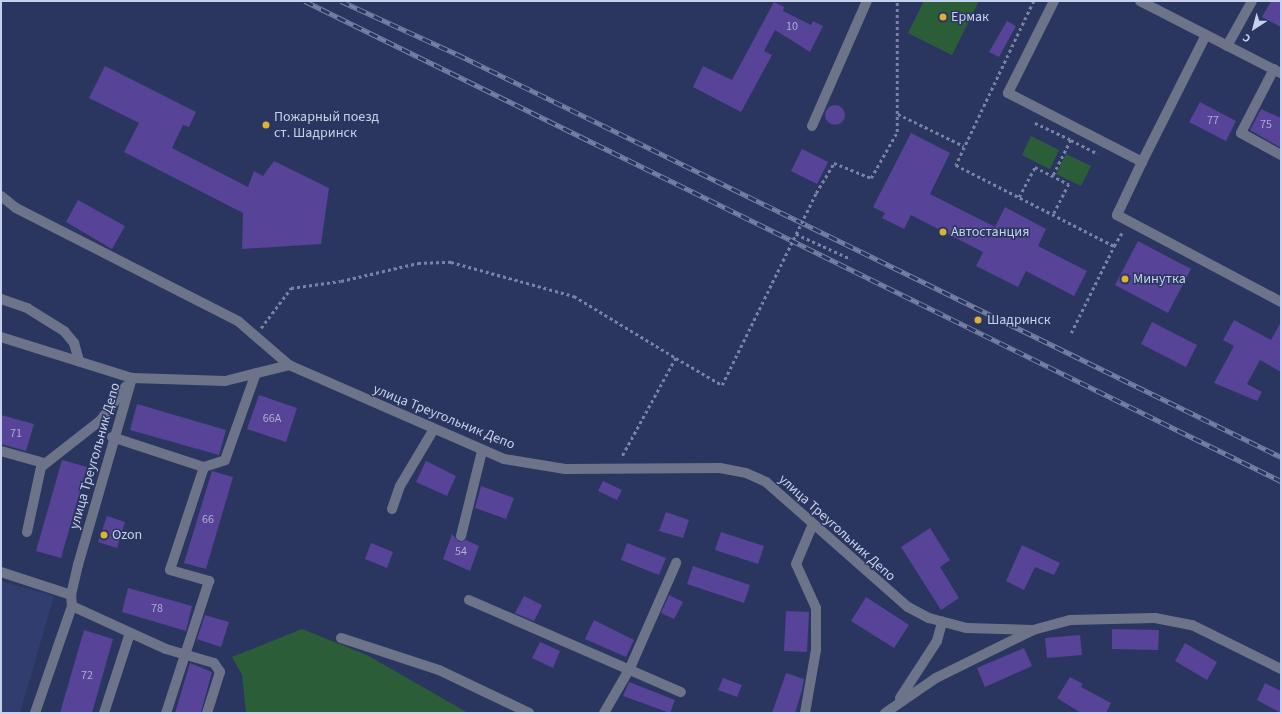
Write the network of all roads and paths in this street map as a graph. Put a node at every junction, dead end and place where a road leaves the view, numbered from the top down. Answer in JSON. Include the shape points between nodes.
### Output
{"nodes":[{"id":1,"x":868,"y":1,"type":"edge"},
{"id":2,"x":897,"y":1,"type":"edge"},
{"id":3,"x":1034,"y":1,"type":"edge"},
{"id":4,"x":1054,"y":1,"type":"edge"},
{"id":5,"x":1140,"y":1,"type":"edge"},
{"id":6,"x":1252,"y":1,"type":"edge"},
{"id":7,"x":1206,"y":35,"type":"junction"},
{"id":8,"x":1227,"y":46,"type":"junction"},
{"id":9,"x":1277,"y":71,"type":"edge"},
{"id":10,"x":898,"y":114,"type":"junction"},
{"id":11,"x":1035,"y":123,"type":"dead end"},
{"id":12,"x":812,"y":126,"type":"dead end"},
{"id":13,"x":1071,"y":140,"type":"junction"},
{"id":14,"x":964,"y":146,"type":"junction"},
{"id":15,"x":1098,"y":154,"type":"dead end"},
{"id":16,"x":1281,"y":155,"type":"edge"},
{"id":17,"x":1142,"y":162,"type":"junction"},
{"id":18,"x":1053,"y":176,"type":"junction"},
{"id":19,"x":1,"y":196,"type":"edge"},
{"id":20,"x":1019,"y":197,"type":"junction"},
{"id":21,"x":1054,"y":214,"type":"junction"},
{"id":22,"x":1128,"y":221,"type":"junction"},
{"id":23,"x":796,"y":234,"type":"junction"},
{"id":24,"x":1114,"y":246,"type":"junction"},
{"id":25,"x":851,"y":259,"type":"dead end"},
{"id":26,"x":1,"y":299,"type":"edge"},
{"id":27,"x":1281,"y":302,"type":"edge"},
{"id":28,"x":1071,"y":333,"type":"dead end"},
{"id":29,"x":256,"y":336,"type":"junction"},
{"id":30,"x":1,"y":337,"type":"edge"},
{"id":31,"x":676,"y":358,"type":"junction"},
{"id":32,"x":79,"y":361,"type":"junction"},
{"id":33,"x":289,"y":365,"type":"junction"},
{"id":34,"x":256,"y":373,"type":"junction"},
{"id":35,"x":132,"y":378,"type":"junction"},
{"id":36,"x":434,"y":429,"type":"junction"},
{"id":37,"x":112,"y":437,"type":"junction"},
{"id":38,"x":1,"y":451,"type":"edge"},
{"id":39,"x":482,"y":451,"type":"junction"},
{"id":40,"x":44,"y":463,"type":"junction"},
{"id":41,"x":204,"y":467,"type":"junction"},
{"id":42,"x":614,"y":472,"type":"junction"},
{"id":43,"x":392,"y":509,"type":"dead end"},
{"id":44,"x":813,"y":524,"type":"junction"},
{"id":45,"x":27,"y":532,"type":"dead end"},
{"id":46,"x":461,"y":536,"type":"dead end"},
{"id":47,"x":676,"y":563,"type":"dead end"},
{"id":48,"x":1,"y":572,"type":"edge"},
{"id":49,"x":71,"y":594,"type":"junction"},
{"id":50,"x":469,"y":600,"type":"dead end"},
{"id":51,"x":72,"y":606,"type":"junction"},
{"id":52,"x":942,"y":622,"type":"junction"},
{"id":53,"x":1033,"y":630,"type":"junction"},
{"id":54,"x":130,"y":633,"type":"junction"},
{"id":55,"x":341,"y":638,"type":"dead end"},
{"id":56,"x":184,"y":652,"type":"junction"},
{"id":57,"x":630,"y":668,"type":"junction"},
{"id":58,"x":1281,"y":669,"type":"edge"},
{"id":59,"x":681,"y":692,"type":"dead end"},
{"id":60,"x":897,"y":702,"type":"junction"},
{"id":61,"x":35,"y":713,"type":"edge"},
{"id":62,"x":104,"y":713,"type":"edge"},
{"id":63,"x":166,"y":713,"type":"edge"},
{"id":64,"x":207,"y":713,"type":"edge"},
{"id":65,"x":529,"y":713,"type":"edge"},
{"id":66,"x":604,"y":713,"type":"edge"},
{"id":67,"x":805,"y":713,"type":"edge"},
{"id":68,"x":885,"y":713,"type":"edge"}],
"edges":[{"from":1,"to":12,"type":"street"},
{"from":2,"to":10,"type":"path"},
{"from":3,"to":14,"type":"path"},
{"from":4,"to":17,"type":"street","via":[[1008,93]]},
{"from":5,"to":7,"type":"street"},
{"from":6,"to":8,"type":"street"},
{"from":7,"to":8,"type":"street"},
{"from":7,"to":17,"type":"street"},
{"from":8,"to":9,"type":"street"},
{"from":9,"to":16,"type":"street","via":[[1240,133]]},
{"from":10,"to":14,"type":"path"},
{"from":10,"to":23,"type":"path","bridge":true,"via":[[898,128],[875,175],[866,179],[834,163]]},
{"from":11,"to":13,"type":"path"},
{"from":13,"to":15,"type":"path"},
{"from":13,"to":18,"type":"path"},
{"from":14,"to":20,"type":"path","via":[[956,164]]},
{"from":17,"to":22,"type":"street","via":[[1117,215]]},
{"from":18,"to":20,"type":"path","via":[[1035,167]]},
{"from":18,"to":21,"type":"path","via":[[1069,184]]},
{"from":19,"to":29,"type":"street","via":[[16,208],[238,321]]},
{"from":20,"to":21,"type":"path"},
{"from":21,"to":24,"type":"path"},
{"from":22,"to":24,"type":"path"},
{"from":22,"to":27,"type":"street"},
{"from":23,"to":25,"type":"path"},
{"from":23,"to":31,"type":"path","bridge":true,"via":[[722,385]]},
{"from":24,"to":28,"type":"path"},
{"from":26,"to":32,"type":"street","via":[[27,308],[64,331],[74,343]]},
{"from":29,"to":31,"type":"path","via":[[291,288],[341,281],[418,263],[450,262],[574,296]]},
{"from":29,"to":33,"type":"street"},
{"from":30,"to":32,"type":"street"},
{"from":31,"to":42,"type":"path"},
{"from":32,"to":35,"type":"street"},
{"from":33,"to":34,"type":"street","name":"улица Треугольник Депо"},
{"from":33,"to":36,"type":"street","name":"улица Треугольник Депо"},
{"from":34,"to":35,"type":"street","name":"улица Треугольник Депо","via":[[225,381]]},
{"from":34,"to":41,"type":"street","via":[[225,460]]},
{"from":35,"to":37,"type":"street","name":"улица Треугольник Депо"},
{"from":35,"to":40,"type":"street","via":[[101,420]]},
{"from":36,"to":39,"type":"street","name":"улица Треугольник Депо"},
{"from":36,"to":43,"type":"street","via":[[400,486]]},
{"from":37,"to":41,"type":"street"},
{"from":37,"to":49,"type":"street","name":"улица Треугольник Депо"},
{"from":38,"to":40,"type":"street"},
{"from":39,"to":42,"type":"street","name":"улица Треугольник Депо","via":[[504,459],[565,470]]},
{"from":39,"to":46,"type":"street"},
{"from":40,"to":45,"type":"street"},
{"from":41,"to":56,"type":"street","via":[[170,570],[210,581]]},
{"from":42,"to":44,"type":"street","name":"улица Треугольник Депо","via":[[714,467],[746,473],[766,482]]},
{"from":44,"to":52,"type":"street","name":"улица Треугольник Депо","via":[[884,590],[908,607]]},
{"from":44,"to":67,"type":"street","via":[[796,564],[816,608],[816,650]]},
{"from":47,"to":57,"type":"street"},
{"from":48,"to":49,"type":"street"},
{"from":49,"to":51,"type":"street","name":"улица Треугольник Депо"},
{"from":50,"to":57,"type":"street"},
{"from":51,"to":54,"type":"street"},
{"from":51,"to":61,"type":"street"},
{"from":52,"to":53,"type":"street","name":"улица Треугольник Депо","via":[[1001,632]]},
{"from":52,"to":60,"type":"street","via":[[937,641]]},
{"from":53,"to":58,"type":"street","via":[[1070,620],[1155,618],[1192,626]]},
{"from":53,"to":60,"type":"street","via":[[936,678]]},
{"from":54,"to":56,"type":"street","via":[[166,649]]},
{"from":54,"to":62,"type":"street"},
{"from":55,"to":65,"type":"street","via":[[440,670]]},
{"from":56,"to":63,"type":"street"},
{"from":56,"to":64,"type":"street","via":[[214,663],[220,672]]},
{"from":57,"to":59,"type":"street"},
{"from":57,"to":66,"type":"street"},
{"from":60,"to":68,"type":"street"}]}
